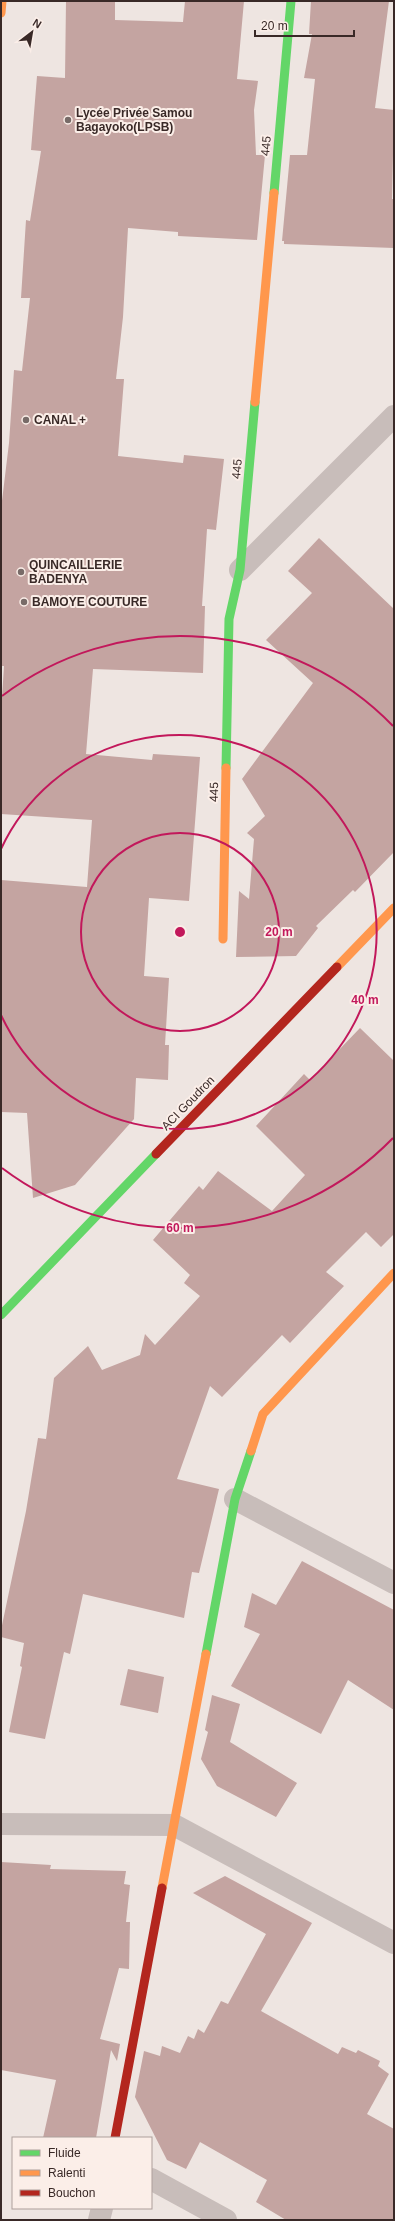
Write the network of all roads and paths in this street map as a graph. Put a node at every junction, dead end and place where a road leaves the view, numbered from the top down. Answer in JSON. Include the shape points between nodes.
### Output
{"nodes":[{"id":1,"x":2,"y":1,"type":"edge"},
{"id":2,"x":291,"y":1,"type":"edge"},
{"id":3,"x":1,"y":13,"type":"edge"},
{"id":4,"x":394,"y":416,"type":"edge"},
{"id":5,"x":240,"y":570,"type":"junction"},
{"id":6,"x":394,"y":908,"type":"edge"},
{"id":7,"x":223,"y":939,"type":"dead end"},
{"id":8,"x":394,"y":1273,"type":"edge"},
{"id":9,"x":1,"y":1316,"type":"edge"},
{"id":10,"x":236,"y":1499,"type":"junction"},
{"id":11,"x":394,"y":1583,"type":"edge"},
{"id":12,"x":1,"y":1824,"type":"edge"},
{"id":13,"x":174,"y":1825,"type":"junction"},
{"id":14,"x":394,"y":1943,"type":"edge"},
{"id":15,"x":115,"y":2137,"type":"edge"},
{"id":16,"x":152,"y":2180,"type":"edge"},
{"id":17,"x":102,"y":2209,"type":"edge"},
{"id":18,"x":99,"y":2220,"type":"edge"},
{"id":19,"x":226,"y":2220,"type":"edge"}],
"edges":[{"from":1,"to":3,"type":"street"},
{"from":2,"to":5,"type":"street","name":"445"},
{"from":4,"to":5,"type":"street"},
{"from":5,"to":7,"type":"street","name":"445","via":[[229,619]]},
{"from":6,"to":9,"type":"street","name":"ACI Goudron"},
{"from":8,"to":10,"type":"street","via":[[263,1414]]},
{"from":10,"to":11,"type":"street"},
{"from":10,"to":13,"type":"street"},
{"from":12,"to":13,"type":"street"},
{"from":13,"to":14,"type":"street"},
{"from":13,"to":15,"type":"street"},
{"from":16,"to":19,"type":"street"},
{"from":17,"to":18,"type":"street"}]}
